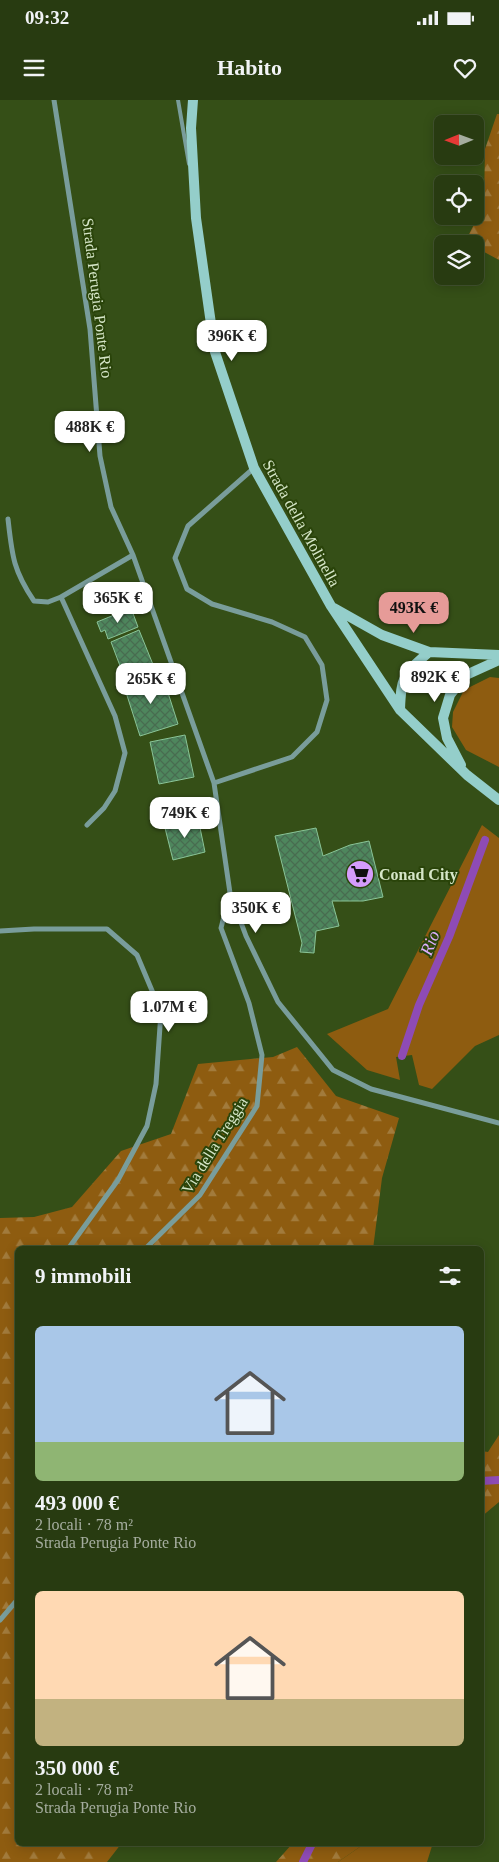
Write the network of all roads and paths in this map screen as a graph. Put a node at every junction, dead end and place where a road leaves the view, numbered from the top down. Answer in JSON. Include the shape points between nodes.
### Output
{"nodes":[{"id":1,"x":54,"y":100,"type":"edge"},
{"id":2,"x":178,"y":100,"type":"edge"},
{"id":3,"x":193,"y":100,"type":"edge"},
{"id":4,"x":194,"y":192,"type":"junction"},
{"id":5,"x":254,"y":468,"type":"junction"},
{"id":6,"x":8,"y":519,"type":"dead end"},
{"id":7,"x":133,"y":555,"type":"junction"},
{"id":8,"x":61,"y":597,"type":"junction"},
{"id":9,"x":331,"y":606,"type":"junction"},
{"id":10,"x":428,"y":652,"type":"junction"},
{"id":11,"x":499,"y":655,"type":"edge"},
{"id":12,"x":499,"y":660,"type":"edge"},
{"id":13,"x":400,"y":710,"type":"junction"},
{"id":14,"x":467,"y":775,"type":"junction"},
{"id":15,"x":214,"y":783,"type":"junction"},
{"id":16,"x":499,"y":800,"type":"edge"},
{"id":17,"x":88,"y":825,"type":"dead end"},
{"id":18,"x":230,"y":893,"type":"junction"},
{"id":19,"x":0,"y":931,"type":"edge"},
{"id":20,"x":499,"y":1123,"type":"edge"},
{"id":21,"x":70,"y":1246,"type":"edge"},
{"id":22,"x":148,"y":1246,"type":"edge"},
{"id":23,"x":15,"y":1602,"type":"edge"},
{"id":24,"x":0,"y":1620,"type":"edge"}],
"edges":[{"from":1,"to":7,"type":"street","name":"Strada Perugia Ponte Rio","via":[[90,329],[100,456],[111,507]]},
{"from":2,"to":4,"type":"lane"},
{"from":3,"to":4,"type":"main road","name":"Strada della Molinella"},
{"from":4,"to":5,"type":"main road","name":"Strada della Molinella","via":[[216,352]]},
{"from":5,"to":9,"type":"main road","name":"Strada della Molinella"},
{"from":5,"to":15,"type":"street","via":[[188,526],[175,558],[187,589],[212,604],[272,622],[305,638],[322,665],[327,700],[317,732],[292,756]]},
{"from":6,"to":8,"type":"street","via":[[12,557],[21,582],[34,601],[48,602]]},
{"from":7,"to":8,"type":"street"},
{"from":7,"to":15,"type":"street","name":"Strada Perugia Ponte Rio"},
{"from":8,"to":17,"type":"street","via":[[115,716],[125,753],[115,791]]},
{"from":9,"to":10,"type":"main road","via":[[382,635]]},
{"from":9,"to":13,"type":"main road"},
{"from":10,"to":11,"type":"main road"},
{"from":10,"to":13,"type":"main road","via":[[411,668],[401,684]]},
{"from":12,"to":14,"type":"main road","via":[[466,675],[450,695],[443,718],[447,738]]},
{"from":13,"to":14,"type":"main road"},
{"from":14,"to":16,"type":"main road"},
{"from":15,"to":18,"type":"street","name":"Strada Perugia Ponte Rio"},
{"from":18,"to":20,"type":"street","name":"Strada Perugia Ponte Rio","via":[[246,936],[278,1002],[333,1070],[371,1089]]},
{"from":18,"to":22,"type":"street","name":"Via della Treggia","via":[[221,928],[249,1003],[262,1055],[257,1106],[200,1195]]},
{"from":19,"to":21,"type":"street","via":[[107,929],[137,955],[161,1012],[156,1084],[147,1126],[118,1180]]},
{"from":23,"to":24,"type":"street"}]}
